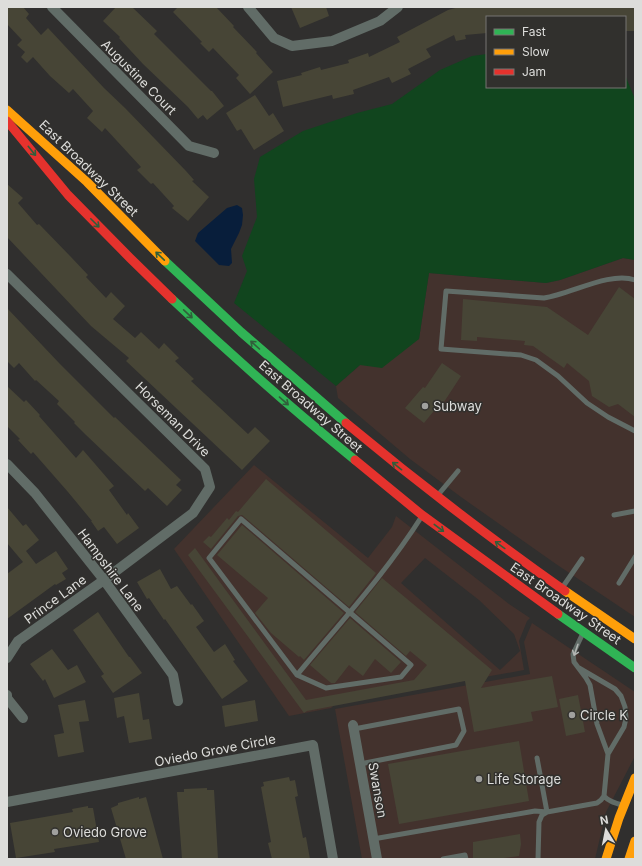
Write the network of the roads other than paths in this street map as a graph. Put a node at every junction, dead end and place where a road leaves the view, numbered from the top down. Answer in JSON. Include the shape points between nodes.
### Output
{"nodes":[{"id":1,"x":52,"y":7,"type":"edge"},
{"id":2,"x":248,"y":7,"type":"edge"},
{"id":3,"x":398,"y":7,"type":"edge"},
{"id":4,"x":7,"y":110,"type":"edge"},
{"id":5,"x":7,"y":121,"type":"edge"},
{"id":6,"x":214,"y":154,"type":"dead end"},
{"id":7,"x":7,"y":274,"type":"edge"},
{"id":8,"x":635,"y":280,"type":"edge"},
{"id":9,"x":635,"y":431,"type":"edge"},
{"id":10,"x":7,"y":464,"type":"edge"},
{"id":11,"x":458,"y":471,"type":"dead end"},
{"id":12,"x":430,"y":506,"type":"junction"},
{"id":13,"x":635,"y":511,"type":"edge"},
{"id":14,"x":614,"y":515,"type":"dead end"},
{"id":15,"x":635,"y":558,"type":"edge"},
{"id":16,"x":582,"y":559,"type":"dead end"},
{"id":17,"x":104,"y":580,"type":"junction"},
{"id":18,"x":619,"y":583,"type":"dead end"},
{"id":19,"x":561,"y":589,"type":"junction"},
{"id":20,"x":349,"y":612,"type":"junction"},
{"id":21,"x":584,"y":632,"type":"junction"},
{"id":22,"x":635,"y":639,"type":"edge"},
{"id":23,"x":7,"y":658,"type":"edge"},
{"id":24,"x":635,"y":668,"type":"edge"},
{"id":25,"x":297,"y":675,"type":"junction"},
{"id":26,"x":588,"y":676,"type":"junction"},
{"id":27,"x":7,"y":695,"type":"edge"},
{"id":28,"x":178,"y":701,"type":"dead end"},
{"id":29,"x":23,"y":718,"type":"dead end"},
{"id":30,"x":353,"y":727,"type":"joint"},
{"id":31,"x":608,"y":754,"type":"junction"},
{"id":32,"x":537,"y":758,"type":"dead end"},
{"id":33,"x":360,"y":764,"type":"junction"},
{"id":34,"x":635,"y":778,"type":"edge"},
{"id":35,"x":604,"y":796,"type":"junction"},
{"id":36,"x":7,"y":802,"type":"edge"},
{"id":37,"x":624,"y":805,"type":"junction"},
{"id":38,"x":547,"y":812,"type":"junction"},
{"id":39,"x":373,"y":839,"type":"junction"},
{"id":40,"x":635,"y":841,"type":"edge"},
{"id":41,"x":333,"y":859,"type":"edge"},
{"id":42,"x":377,"y":859,"type":"edge"},
{"id":43,"x":443,"y":859,"type":"edge"},
{"id":44,"x":466,"y":859,"type":"edge"},
{"id":45,"x":538,"y":859,"type":"edge"},
{"id":46,"x":606,"y":859,"type":"edge"},
{"id":47,"x":629,"y":859,"type":"edge"}],
"edges":[{"from":1,"to":6,"type":"street","name":"Augustine Court","via":[[189,146]]},
{"from":2,"to":3,"type":"street","via":[[274,38],[292,46],[332,41],[380,21]]},
{"from":12,"to":4,"type":"main road","name":"East Broadway Street","one_way":true,"via":[[356,432],[240,331],[149,245],[87,181]]},
{"from":5,"to":12,"type":"main road","name":"East Broadway Street","one_way":true,"via":[[68,195],[176,304],[301,416]]},
{"from":7,"to":17,"type":"street","name":"Horseman Drive","via":[[205,469],[210,487],[193,513]]},
{"from":8,"to":9,"type":"lane","via":[[612,278],[544,298],[446,291],[441,349],[521,355],[536,360],[587,403]]},
{"from":10,"to":17,"type":"street","name":"Hampshire Lane","via":[[35,493]]},
{"from":11,"to":12,"type":"lane"},
{"from":19,"to":12,"type":"main road","name":"East Broadway Street","one_way":true},
{"from":12,"to":20,"type":"lane","via":[[410,536]]},
{"from":12,"to":21,"type":"main road","name":"East Broadway Street","one_way":true,"via":[[483,561]]},
{"from":13,"to":14,"type":"lane"},
{"from":15,"to":18,"type":"lane"},
{"from":16,"to":19,"type":"lane"},
{"from":17,"to":23,"type":"street","name":"Prince Lane","via":[[18,641]]},
{"from":17,"to":28,"type":"street","name":"Hampshire Lane","via":[[173,675]]},
{"from":19,"to":22,"type":"main road","name":"East Broadway Street"},
{"from":20,"to":25,"type":"lane"},
{"from":20,"to":25,"type":"lane","via":[[411,666],[401,677],[326,688]]},
{"from":20,"to":25,"type":"lane","via":[[241,519],[209,558]]},
{"from":21,"to":24,"type":"main road","name":"East Broadway Street"},
{"from":21,"to":26,"type":"lane","one_way":true,"via":[[573,654],[574,662]]},
{"from":26,"to":31,"type":"lane","via":[[597,724]]},
{"from":26,"to":31,"type":"lane","via":[[615,689],[625,706],[624,727]]},
{"from":27,"to":29,"type":"street"},
{"from":30,"to":33,"type":"street","name":"Swanson"},
{"from":30,"to":33,"type":"lane","via":[[459,709],[464,731],[456,745]]},
{"from":31,"to":35,"type":"lane"},
{"from":32,"to":38,"type":"lane"},
{"from":33,"to":39,"type":"street","name":"Swanson"},
{"from":34,"to":37,"type":"main road"},
{"from":35,"to":37,"type":"lane","via":[[611,802]]},
{"from":35,"to":38,"type":"lane","via":[[597,803]]},
{"from":36,"to":41,"type":"street","name":"Oviedo Grove Circle","via":[[313,745]]},
{"from":37,"to":46,"type":"main road"},
{"from":38,"to":39,"type":"lane","via":[[535,811]]},
{"from":38,"to":45,"type":"lane","via":[[542,815],[539,822]]},
{"from":39,"to":42,"type":"street","name":"Swanson"},
{"from":40,"to":47,"type":"main road"},
{"from":43,"to":44,"type":"lane","via":[[465,855]]}]}
